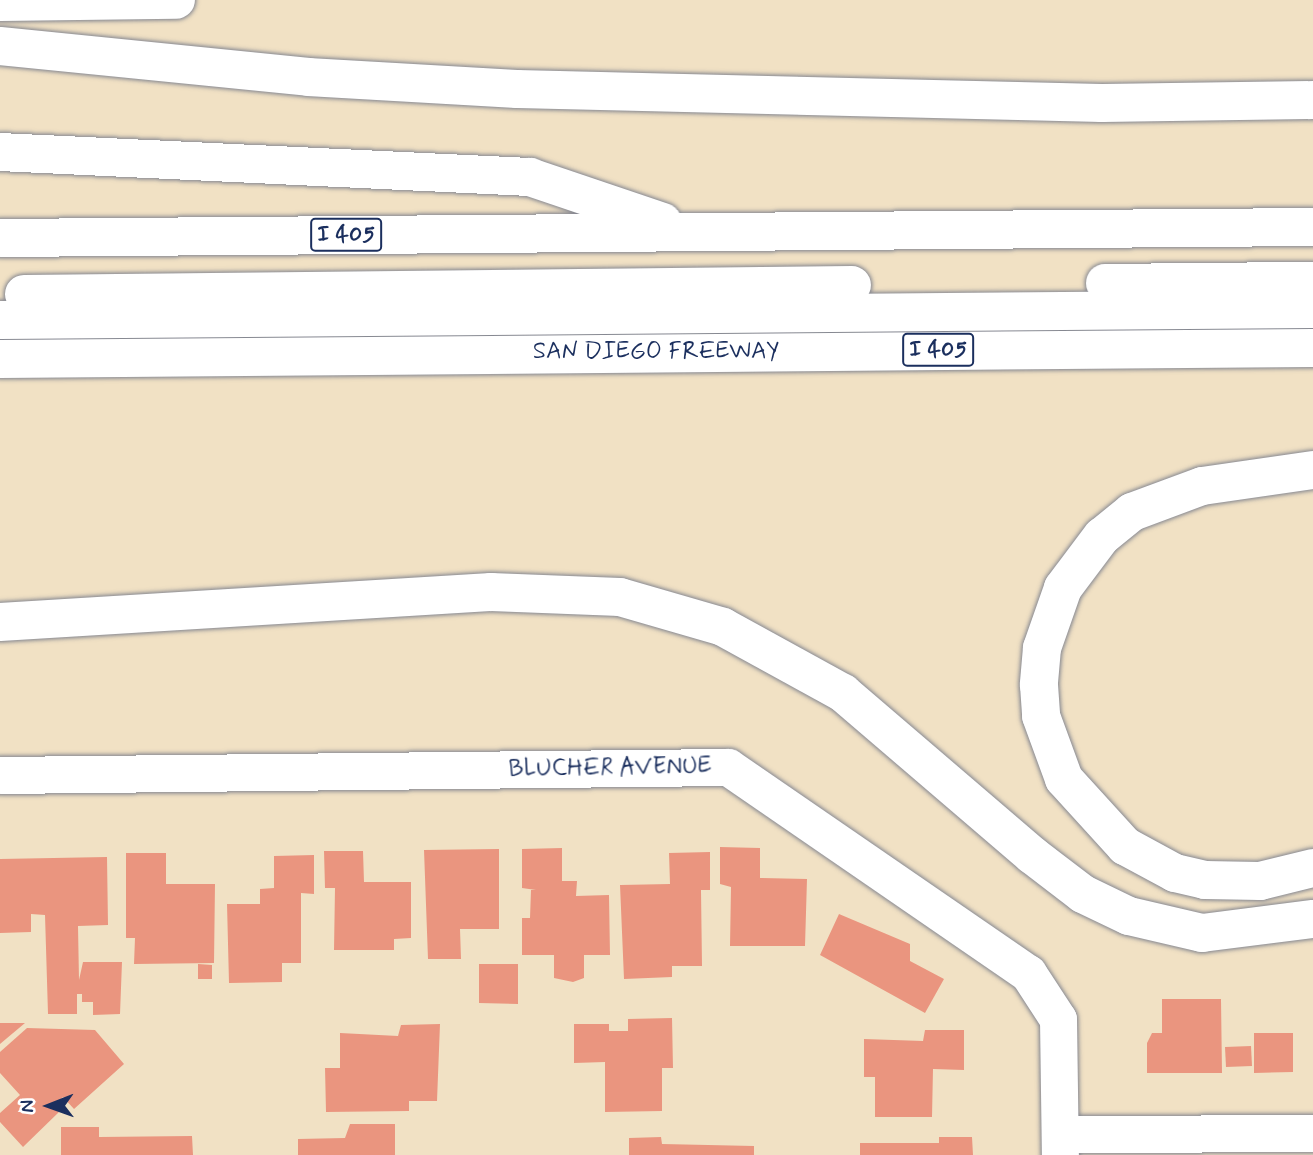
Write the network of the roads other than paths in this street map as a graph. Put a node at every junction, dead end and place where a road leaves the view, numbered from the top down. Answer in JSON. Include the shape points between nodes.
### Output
{"nodes":[{"id":1,"x":176,"y":0,"type":"edge"},
{"id":2,"x":0,"y":2,"type":"edge"},
{"id":3,"x":0,"y":46,"type":"edge"},
{"id":4,"x":1313,"y":100,"type":"edge"},
{"id":5,"x":0,"y":152,"type":"edge"},
{"id":6,"x":1313,"y":227,"type":"edge"},
{"id":7,"x":691,"y":232,"type":"junction"},
{"id":8,"x":0,"y":238,"type":"edge"},
{"id":9,"x":1313,"y":282,"type":"edge"},
{"id":10,"x":0,"y":294,"type":"edge"},
{"id":11,"x":1313,"y":309,"type":"edge"},
{"id":12,"x":0,"y":320,"type":"edge"},
{"id":13,"x":1313,"y":348,"type":"edge"},
{"id":14,"x":0,"y":359,"type":"edge"},
{"id":15,"x":57,"y":359,"type":"junction"},
{"id":16,"x":0,"y":376,"type":"edge"},
{"id":17,"x":1313,"y":470,"type":"edge"},
{"id":18,"x":0,"y":622,"type":"edge"},
{"id":19,"x":0,"y":775,"type":"edge"},
{"id":20,"x":1313,"y":868,"type":"edge"},
{"id":21,"x":1313,"y":919,"type":"edge"},
{"id":22,"x":1313,"y":1133,"type":"edge"},
{"id":23,"x":1060,"y":1145,"type":"edge"}],
"edges":[{"from":1,"to":2,"type":"highway"},
{"from":3,"to":4,"type":"highway","via":[[307,77],[517,89],[980,102]]},
{"from":5,"to":7,"type":"highway","via":[[530,177]]},
{"from":6,"to":7,"type":"highway","number":"I 405"},
{"from":7,"to":8,"type":"highway","number":"I 405"},
{"from":9,"to":10,"type":"highway"},
{"from":11,"to":12,"type":"highway"},
{"from":13,"to":15,"type":"highway","name":"SAN DIEGO FREEWAY","number":"I 405"},
{"from":14,"to":15,"type":"highway","name":"SAN DIEGO FREEWAY","number":"I 405"},
{"from":15,"to":16,"type":"highway"},
{"from":17,"to":20,"type":"highway","via":[[1202,486],[1132,512],[1102,536],[1063,588],[1042,648],[1039,685],[1041,716],[1064,779],[1125,846],[1175,873],[1205,880],[1260,881]]},
{"from":18,"to":21,"type":"highway","via":[[491,592],[620,597],[723,627],[843,693],[1032,855],[1083,894],[1129,916],[1202,933]]},
{"from":19,"to":23,"type":"street","name":"BLUCHER AVENUE","via":[[728,767],[1028,973],[1058,1019]]},
{"from":22,"to":23,"type":"street"}]}
